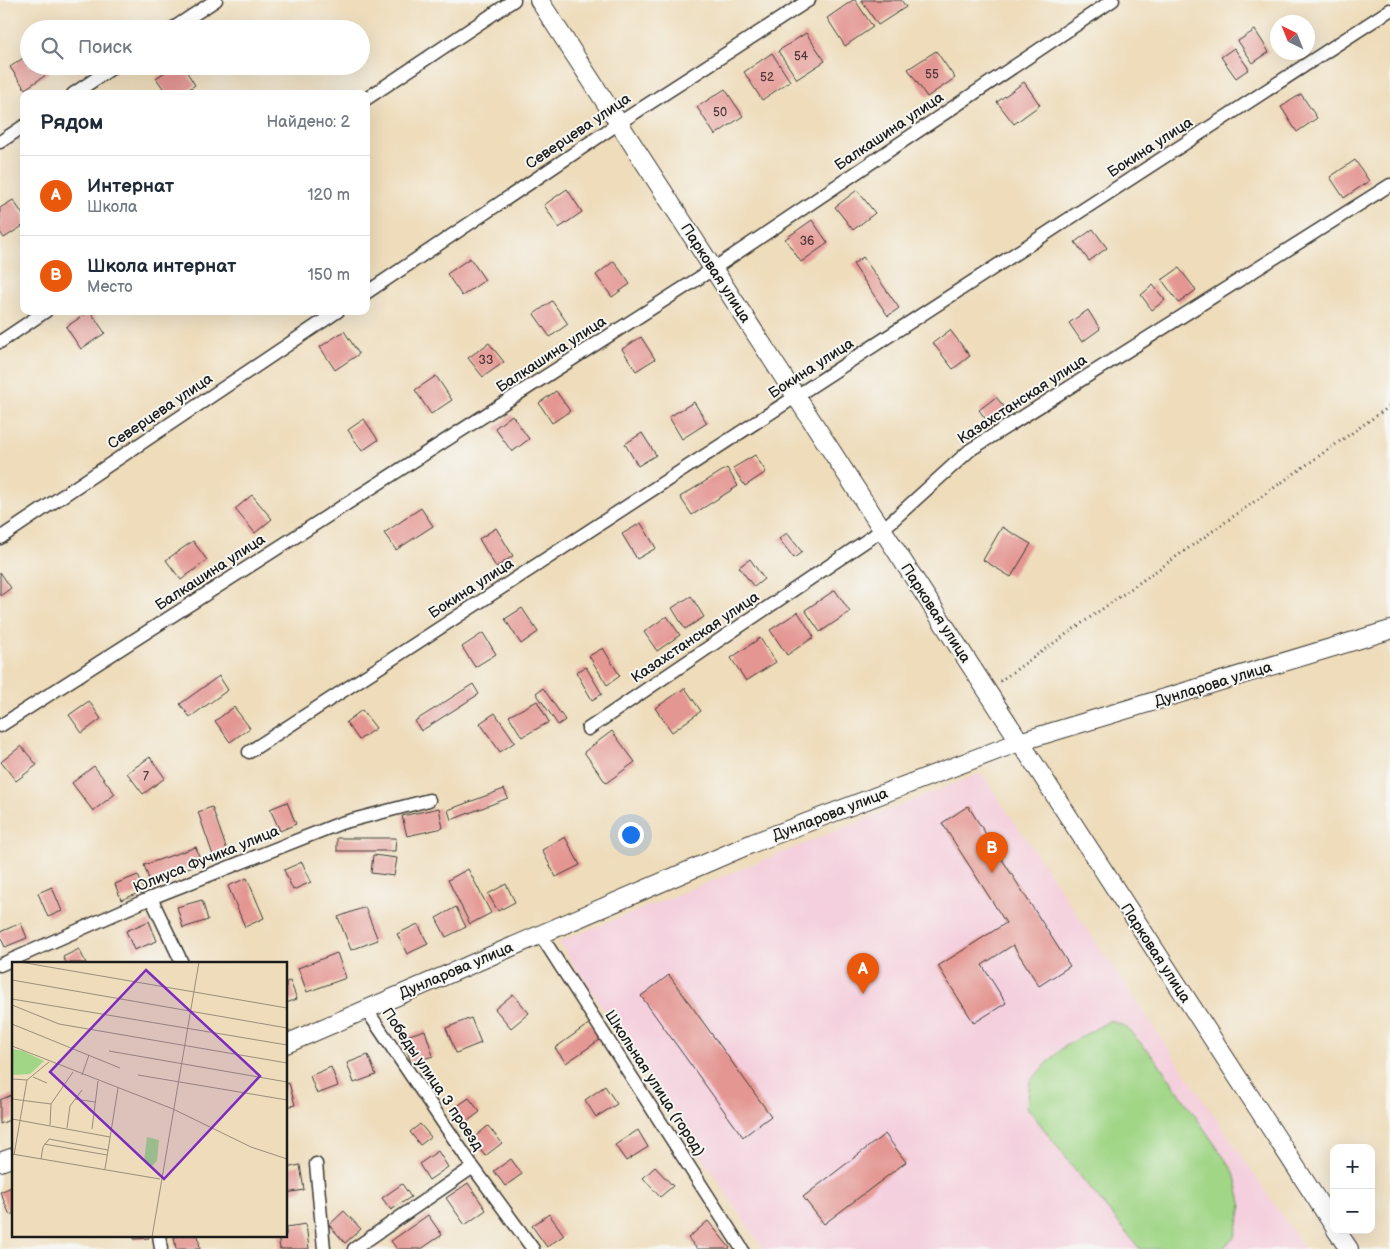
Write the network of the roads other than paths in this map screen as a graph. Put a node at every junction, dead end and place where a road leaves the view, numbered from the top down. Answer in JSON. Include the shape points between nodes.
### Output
{"nodes":[{"id":1,"x":216,"y":0,"type":"edge"},
{"id":2,"x":514,"y":0,"type":"edge"},
{"id":3,"x":539,"y":0,"type":"edge"},
{"id":4,"x":809,"y":0,"type":"edge"},
{"id":5,"x":1114,"y":0,"type":"edge"},
{"id":6,"x":1390,"y":10,"type":"edge"},
{"id":7,"x":186,"y":20,"type":"edge"},
{"id":8,"x":102,"y":75,"type":"edge"},
{"id":9,"x":79,"y":90,"type":"edge"},
{"id":10,"x":370,"y":95,"type":"edge"},
{"id":11,"x":619,"y":123,"type":"junction"},
{"id":12,"x":20,"y":129,"type":"edge"},
{"id":13,"x":0,"y":142,"type":"edge"},
{"id":14,"x":1390,"y":185,"type":"edge"},
{"id":15,"x":713,"y":269,"type":"junction"},
{"id":16,"x":370,"y":290,"type":"edge"},
{"id":17,"x":40,"y":315,"type":"edge"},
{"id":18,"x":332,"y":315,"type":"edge"},
{"id":19,"x":0,"y":342,"type":"edge"},
{"id":20,"x":796,"y":398,"type":"junction"},
{"id":21,"x":882,"y":530,"type":"junction"},
{"id":22,"x":0,"y":538,"type":"edge"},
{"id":23,"x":1390,"y":630,"type":"edge"},
{"id":24,"x":0,"y":726,"type":"edge"},
{"id":25,"x":588,"y":729,"type":"dead end"},
{"id":26,"x":1020,"y":742,"type":"junction"},
{"id":27,"x":249,"y":752,"type":"dead end"},
{"id":28,"x":429,"y":800,"type":"dead end"},
{"id":29,"x":151,"y":898,"type":"junction"},
{"id":30,"x":540,"y":934,"type":"junction"},
{"id":31,"x":182,"y":962,"type":"edge"},
{"id":32,"x":0,"y":964,"type":"edge"},
{"id":33,"x":366,"y":1009,"type":"junction"},
{"id":34,"x":288,"y":1043,"type":"edge"},
{"id":35,"x":12,"y":1158,"type":"edge"},
{"id":36,"x":0,"y":1162,"type":"edge"},
{"id":37,"x":316,"y":1164,"type":"dead end"},
{"id":38,"x":473,"y":1167,"type":"junction"},
{"id":39,"x":1330,"y":1220,"type":"edge"},
{"id":40,"x":1339,"y":1234,"type":"edge"},
{"id":41,"x":159,"y":1236,"type":"edge"},
{"id":42,"x":161,"y":1249,"type":"edge"},
{"id":43,"x":324,"y":1249,"type":"edge"},
{"id":44,"x":354,"y":1249,"type":"edge"},
{"id":45,"x":533,"y":1249,"type":"edge"},
{"id":46,"x":742,"y":1249,"type":"edge"},
{"id":47,"x":1349,"y":1249,"type":"edge"}],
"edges":[{"from":1,"to":7,"type":"street"},
{"from":2,"to":10,"type":"street"},
{"from":3,"to":11,"type":"street","name":"Парковая улица"},
{"from":4,"to":11,"type":"street","name":"Северцева улица"},
{"from":5,"to":15,"type":"street","name":"Балкашина улица"},
{"from":6,"to":20,"type":"street","name":"Бокина улица"},
{"from":8,"to":9,"type":"street"},
{"from":11,"to":15,"type":"street","name":"Парковая улица"},
{"from":11,"to":16,"type":"street","name":"Северцева улица"},
{"from":12,"to":13,"type":"street"},
{"from":14,"to":21,"type":"street","name":"Казахстанская улица","via":[[970,450]]},
{"from":15,"to":20,"type":"street","name":"Парковая улица"},
{"from":15,"to":24,"type":"street","name":"Балкашина улица"},
{"from":17,"to":19,"type":"street"},
{"from":18,"to":22,"type":"street","name":"Северцева улица"},
{"from":20,"to":21,"type":"street","name":"Парковая улица"},
{"from":20,"to":27,"type":"street","name":"Бокина улица"},
{"from":21,"to":25,"type":"street","name":"Казахстанская улица"},
{"from":21,"to":26,"type":"street","name":"Парковая улица"},
{"from":23,"to":26,"type":"street","name":"Дунларова улица"},
{"from":26,"to":30,"type":"street","name":"Дунларова улица","via":[[753,843]]},
{"from":26,"to":39,"type":"street","name":"Парковая улица"},
{"from":28,"to":29,"type":"street","name":"Юлиуса Фучика улица","via":[[341,822]]},
{"from":29,"to":31,"type":"street"},
{"from":29,"to":32,"type":"street","name":"Юлиуса Фучика улица"},
{"from":30,"to":33,"type":"street","name":"Дунларова улица"},
{"from":30,"to":46,"type":"street","name":"Школьная улица (город)"},
{"from":33,"to":34,"type":"street","name":"Дунларова улица"},
{"from":33,"to":38,"type":"street","name":"Победы улица 3 проезд"},
{"from":35,"to":36,"type":"street"},
{"from":37,"to":43,"type":"street"},
{"from":38,"to":44,"type":"street","name":"Победы улица 3 проезд"},
{"from":38,"to":45,"type":"street","name":"Победы улица 3 проезд"},
{"from":40,"to":47,"type":"street"},
{"from":41,"to":42,"type":"street"}]}
